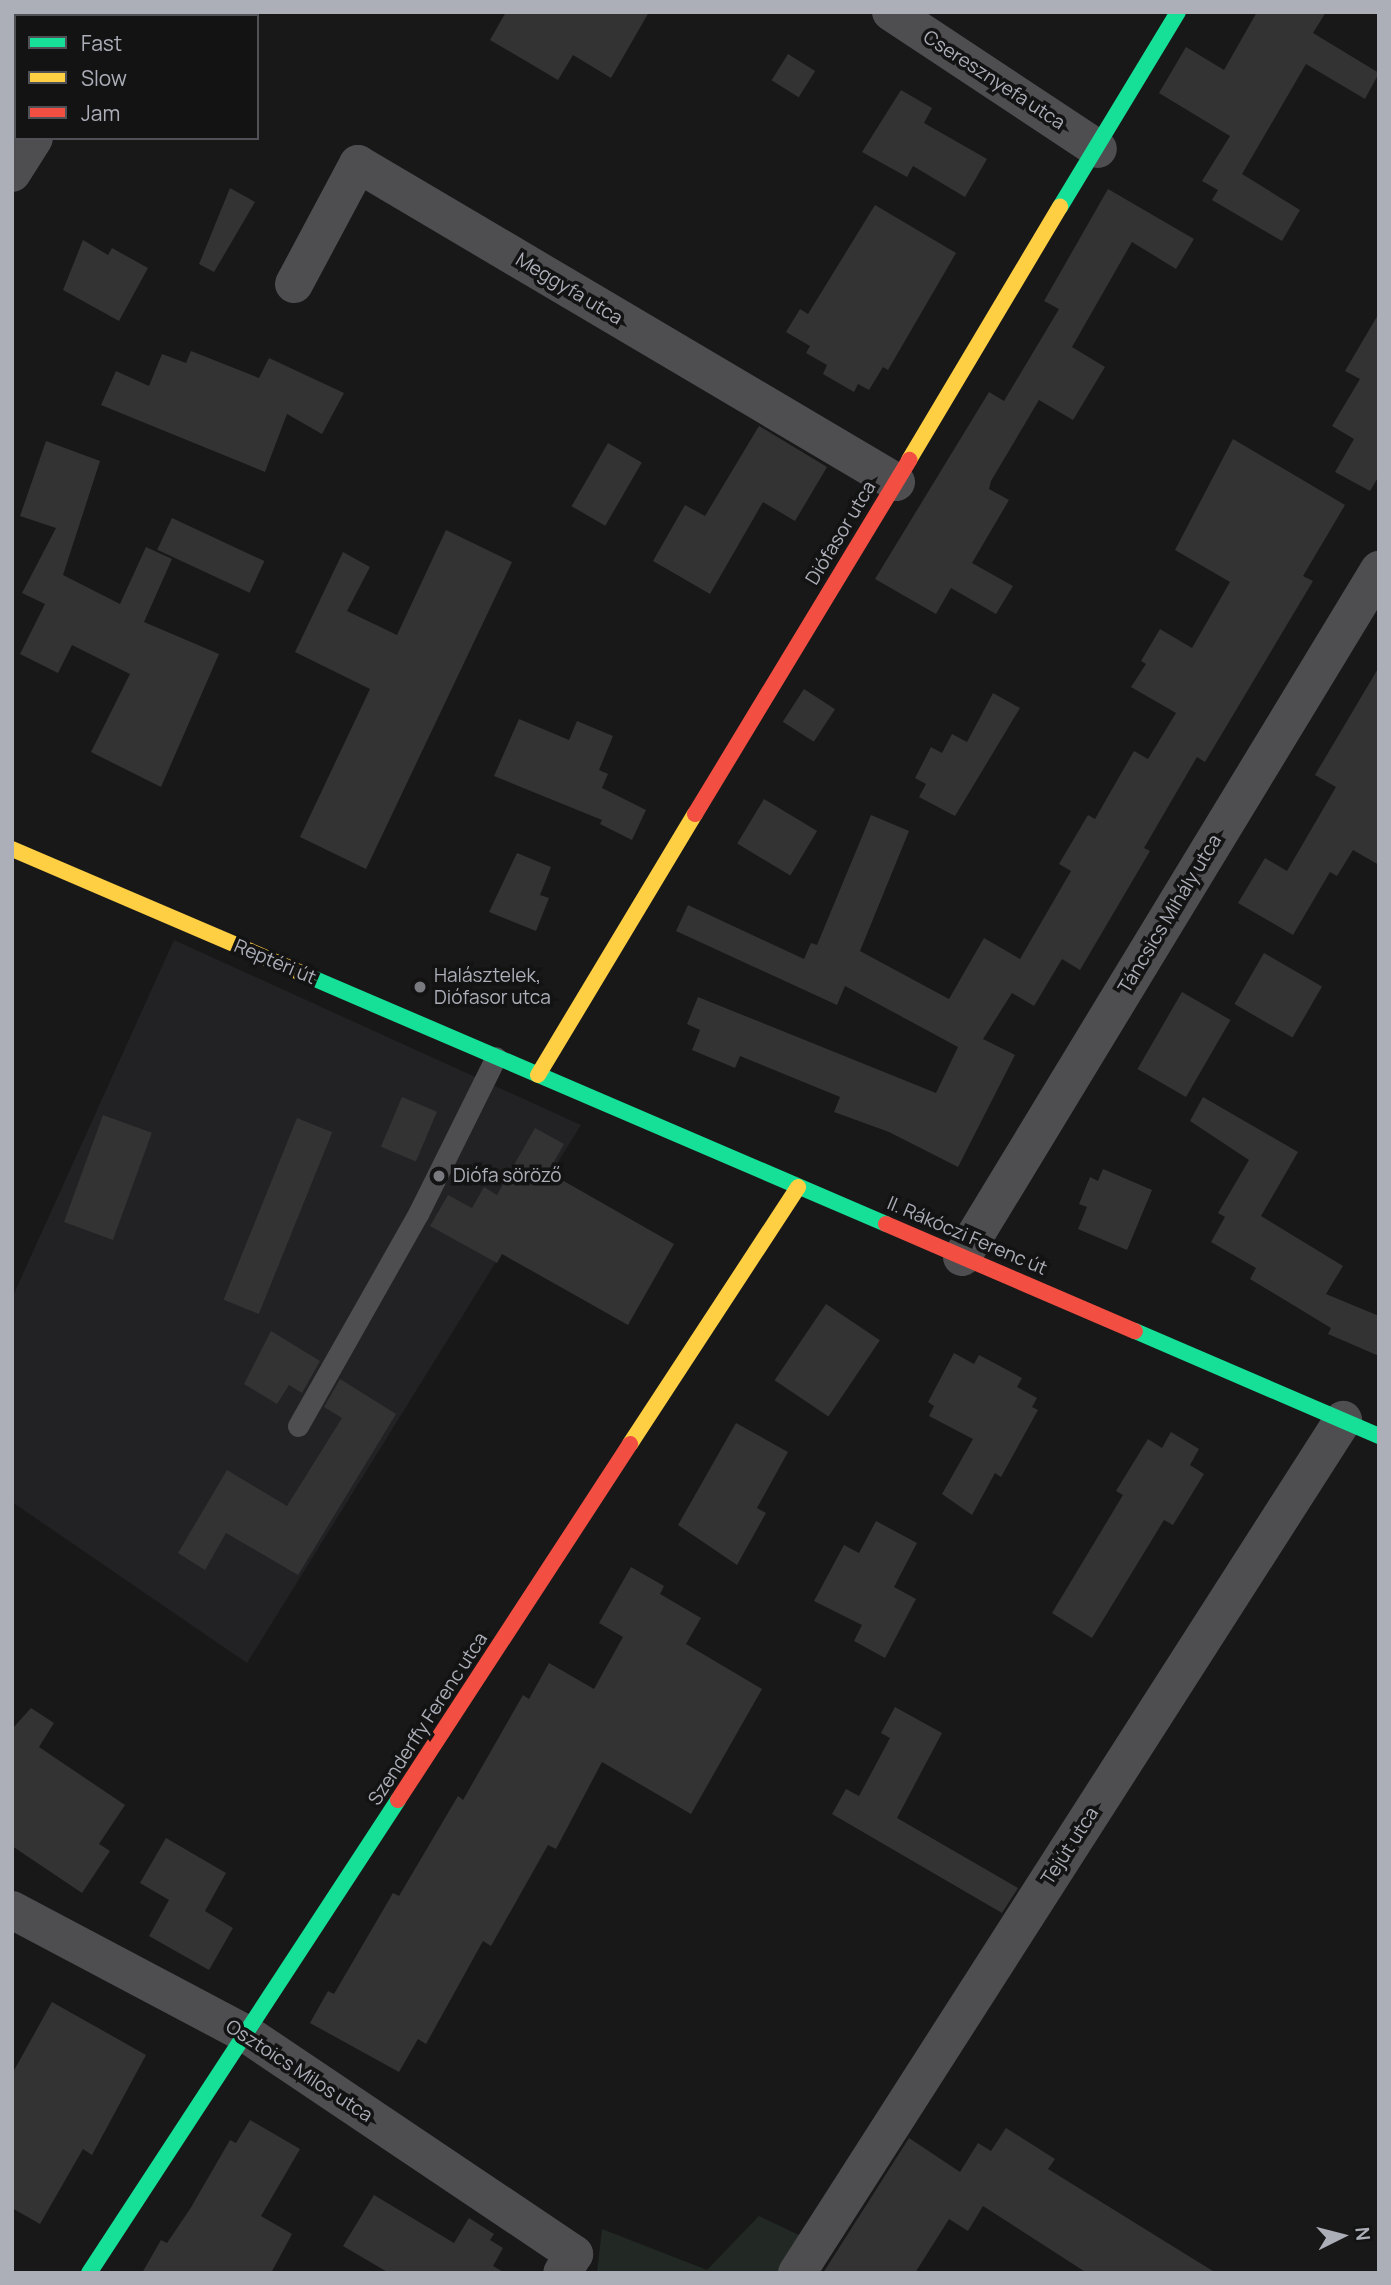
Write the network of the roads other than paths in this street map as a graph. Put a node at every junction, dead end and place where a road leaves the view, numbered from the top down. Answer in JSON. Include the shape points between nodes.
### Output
{"nodes":[{"id":1,"x":891,"y":12,"type":"edge"},
{"id":2,"x":1178,"y":12,"type":"edge"},
{"id":3,"x":33,"y":140,"type":"edge"},
{"id":4,"x":1098,"y":149,"type":"junction"},
{"id":5,"x":12,"y":173,"type":"edge"},
{"id":6,"x":294,"y":284,"type":"dead end"},
{"id":7,"x":896,"y":482,"type":"junction"},
{"id":8,"x":1379,"y":570,"type":"edge"},
{"id":9,"x":16,"y":859,"type":"edge"},
{"id":10,"x":496,"y":1057,"type":"junction"},
{"id":11,"x":538,"y":1075,"type":"junction"},
{"id":12,"x":798,"y":1186,"type":"junction"},
{"id":13,"x":962,"y":1256,"type":"junction"},
{"id":14,"x":1342,"y":1420,"type":"junction"},
{"id":15,"x":298,"y":1426,"type":"dead end"},
{"id":16,"x":1379,"y":1436,"type":"edge"},
{"id":17,"x":12,"y":1910,"type":"edge"},
{"id":18,"x":248,"y":2035,"type":"junction"},
{"id":19,"x":568,"y":2263,"type":"edge"},
{"id":20,"x":89,"y":2273,"type":"edge"},
{"id":21,"x":797,"y":2273,"type":"edge"}],
"edges":[{"from":1,"to":4,"type":"street","name":"Cseresznyefa utca"},
{"from":2,"to":4,"type":"street","name":"Diófasor utca"},
{"from":3,"to":5,"type":"street"},
{"from":4,"to":7,"type":"street","name":"Diófasor utca"},
{"from":6,"to":7,"type":"street","name":"Meggyfa utca","via":[[358,164]]},
{"from":7,"to":11,"type":"street","name":"Diófasor utca"},
{"from":8,"to":13,"type":"street","name":"Táncsics Mihály utca"},
{"from":9,"to":10,"type":"street","name":"Reptéri út"},
{"from":10,"to":11,"type":"street","name":"Reptéri út"},
{"from":10,"to":15,"type":"lane","via":[[418,1214]]},
{"from":11,"to":12,"type":"street","name":"II. Rákóczi Ferenc út"},
{"from":12,"to":13,"type":"street","name":"II. Rákóczi Ferenc út"},
{"from":12,"to":18,"type":"street","name":"Szenderffy Ferenc utca"},
{"from":13,"to":14,"type":"street","name":"II. Rákóczi Ferenc út"},
{"from":14,"to":16,"type":"street","name":"II. Rákóczi Ferenc út"},
{"from":14,"to":21,"type":"street","name":"Tejút utca"},
{"from":17,"to":18,"type":"street","name":"Osztoics Milos utca"},
{"from":18,"to":19,"type":"street","name":"Osztoics Milos utca"},
{"from":18,"to":20,"type":"street","name":"Szenderffy Ferenc utca"}]}
